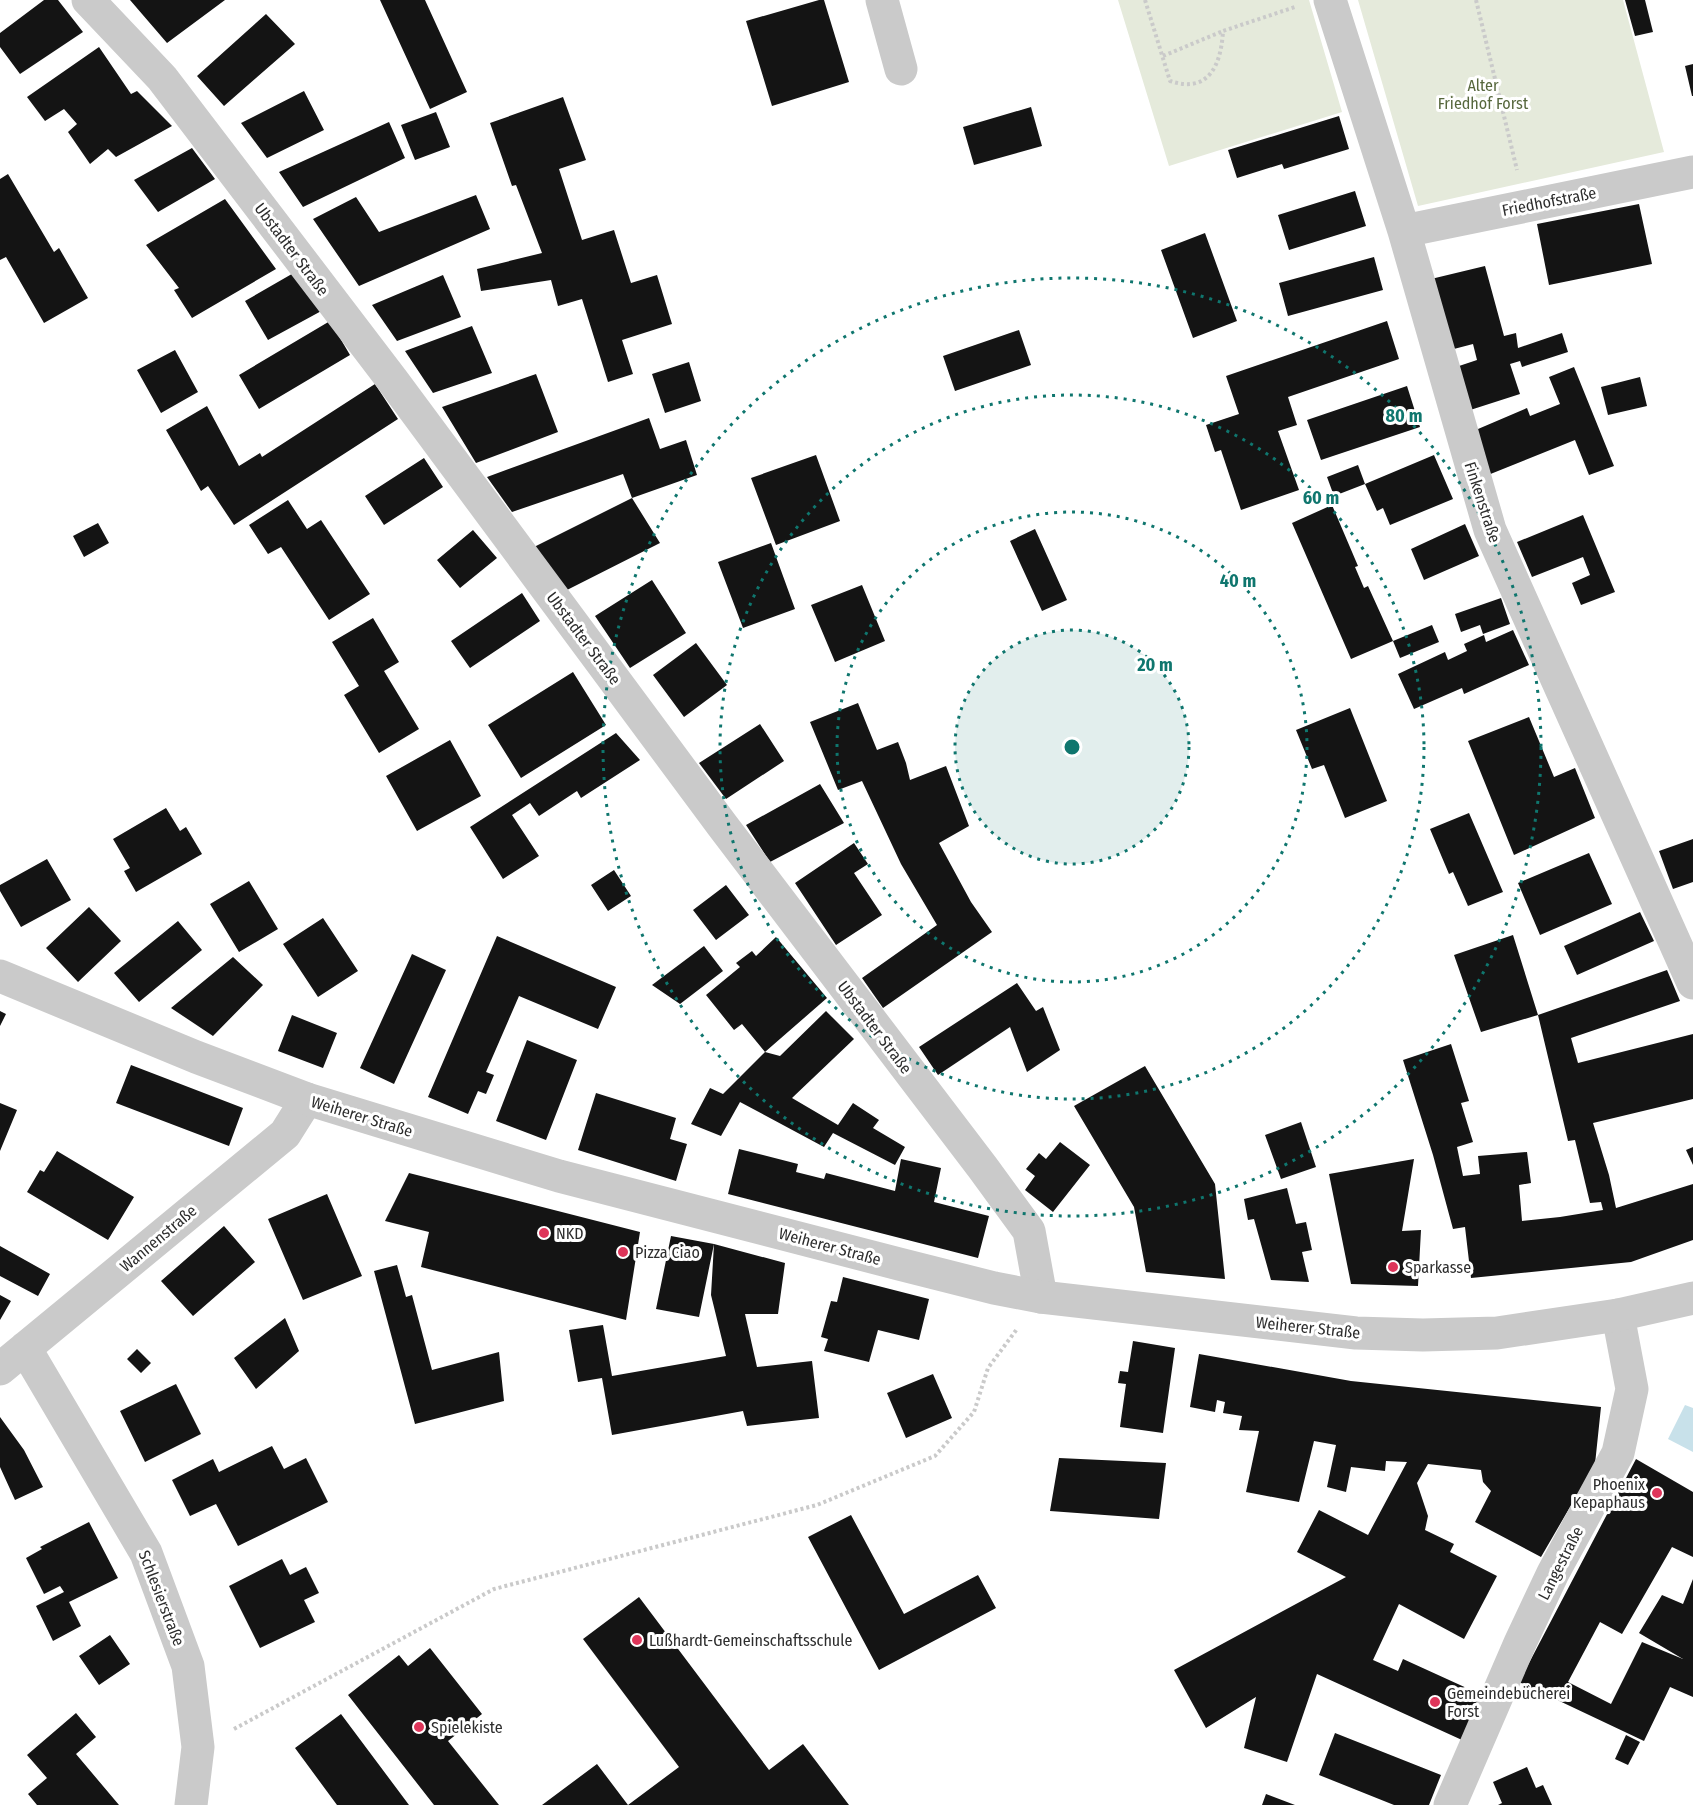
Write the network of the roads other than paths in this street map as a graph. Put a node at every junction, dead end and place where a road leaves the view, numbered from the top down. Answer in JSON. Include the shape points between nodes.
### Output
{"nodes":[{"id":1,"x":88,"y":0,"type":"edge"},
{"id":2,"x":882,"y":0,"type":"edge"},
{"id":3,"x":1330,"y":0,"type":"edge"},
{"id":4,"x":902,"y":69,"type":"dead end"},
{"id":5,"x":1693,"y":172,"type":"edge"},
{"id":6,"x":1404,"y":231,"type":"junction"},
{"id":7,"x":0,"y":975,"type":"edge"},
{"id":8,"x":1693,"y":983,"type":"edge"},
{"id":9,"x":307,"y":1099,"type":"junction"},
{"id":10,"x":1041,"y":1297,"type":"junction"},
{"id":11,"x":1693,"y":1298,"type":"edge"},
{"id":12,"x":1618,"y":1315,"type":"junction"},
{"id":13,"x":25,"y":1348,"type":"junction"},
{"id":14,"x":0,"y":1369,"type":"edge"},
{"id":15,"x":191,"y":1805,"type":"edge"},
{"id":16,"x":1450,"y":1805,"type":"edge"}],
"edges":[{"from":1,"to":10,"type":"street","name":"Ubstadter Straße","via":[[162,78],[983,1167],[1029,1231]]},
{"from":2,"to":4,"type":"street"},
{"from":3,"to":6,"type":"street","name":"Finkenstraße"},
{"from":5,"to":6,"type":"street","name":"Friedhofstraße"},
{"from":6,"to":8,"type":"street","name":"Finkenstraße","via":[[1490,530]]},
{"from":7,"to":9,"type":"street","name":"Weiherer Straße"},
{"from":9,"to":10,"type":"street","name":"Weiherer Straße","via":[[559,1176]]},
{"from":9,"to":13,"type":"street","name":"Wannenstraße","via":[[285,1134]]},
{"from":10,"to":12,"type":"street","name":"Weiherer Straße","via":[[1367,1334],[1497,1333]]},
{"from":11,"to":12,"type":"street","name":"Weiherer Straße"},
{"from":12,"to":16,"type":"street","name":"Langestraße","via":[[1632,1389],[1618,1453],[1539,1603]]},
{"from":13,"to":14,"type":"street","name":"Wannenstraße"},
{"from":13,"to":15,"type":"street","name":"Schlesierstraße","via":[[146,1553],[188,1666],[198,1747]]}]}
